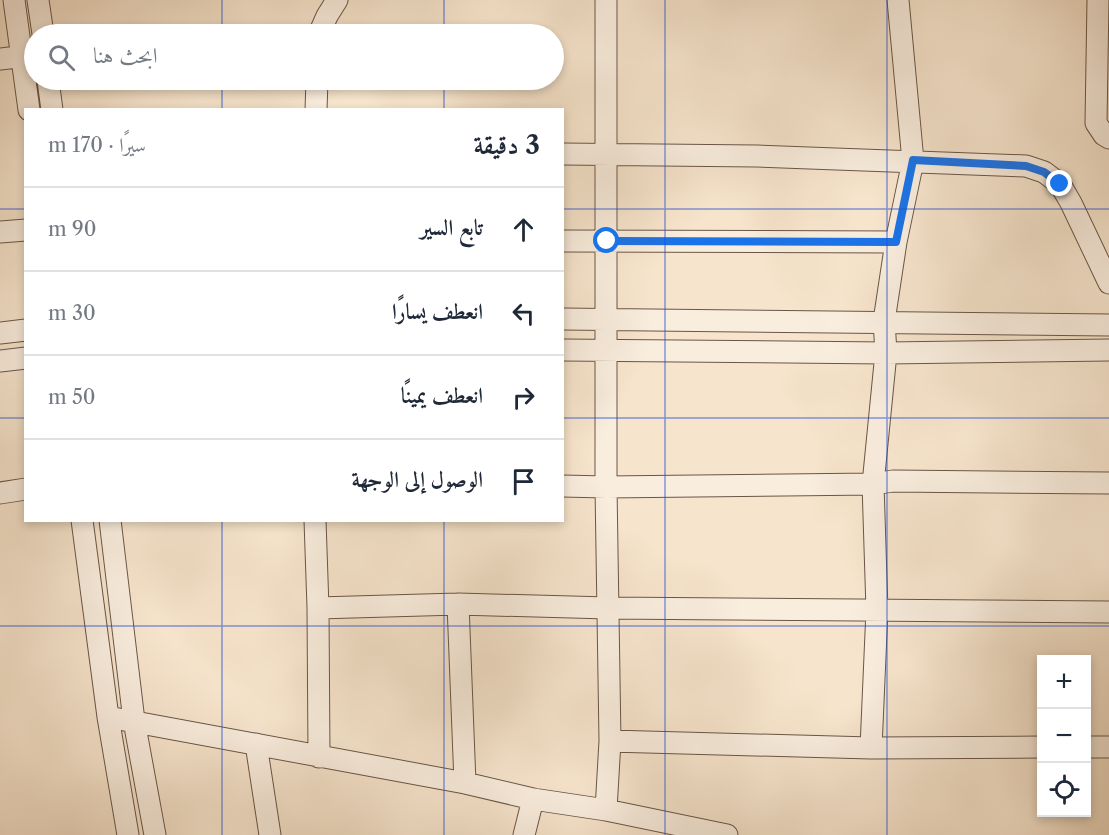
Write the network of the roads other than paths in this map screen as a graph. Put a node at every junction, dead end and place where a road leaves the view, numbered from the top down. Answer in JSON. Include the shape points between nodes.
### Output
{"nodes":[{"id":1,"x":14,"y":0,"type":"edge"},
{"id":2,"x":38,"y":0,"type":"edge"},
{"id":3,"x":337,"y":0,"type":"edge"},
{"id":4,"x":606,"y":0,"type":"edge"},
{"id":5,"x":898,"y":0,"type":"edge"},
{"id":6,"x":1098,"y":0,"type":"edge"},
{"id":7,"x":42,"y":24,"type":"edge"},
{"id":8,"x":323,"y":24,"type":"edge"},
{"id":9,"x":24,"y":37,"type":"edge"},
{"id":10,"x":24,"y":56,"type":"edge"},
{"id":11,"x":0,"y":59,"type":"edge"},
{"id":12,"x":29,"y":90,"type":"edge"},
{"id":13,"x":49,"y":90,"type":"edge"},
{"id":14,"x":317,"y":90,"type":"edge"},
{"id":15,"x":29,"y":108,"type":"edge"},
{"id":16,"x":52,"y":108,"type":"edge"},
{"id":17,"x":316,"y":108,"type":"edge"},
{"id":18,"x":1109,"y":138,"type":"edge"},
{"id":19,"x":564,"y":154,"type":"edge"},
{"id":20,"x":607,"y":155,"type":"junction"},
{"id":21,"x":913,"y":160,"type":"junction"},
{"id":22,"x":24,"y":230,"type":"edge"},
{"id":23,"x":0,"y":232,"type":"edge"},
{"id":24,"x":564,"y":241,"type":"edge"},
{"id":25,"x":607,"y":241,"type":"junction"},
{"id":26,"x":896,"y":242,"type":"junction"},
{"id":27,"x":1109,"y":283,"type":"edge"},
{"id":28,"x":564,"y":319,"type":"edge"},
{"id":29,"x":607,"y":319,"type":"junction"},
{"id":30,"x":884,"y":321,"type":"junction"},
{"id":31,"x":1109,"y":325,"type":"edge"},
{"id":32,"x":24,"y":330,"type":"edge"},
{"id":33,"x":0,"y":333,"type":"edge"},
{"id":34,"x":564,"y":350,"type":"edge"},
{"id":35,"x":607,"y":350,"type":"junction"},
{"id":36,"x":1109,"y":350,"type":"edge"},
{"id":37,"x":886,"y":353,"type":"junction"},
{"id":38,"x":24,"y":358,"type":"edge"},
{"id":39,"x":0,"y":361,"type":"edge"},
{"id":40,"x":1109,"y":483,"type":"edge"},
{"id":41,"x":873,"y":484,"type":"junction"},
{"id":42,"x":564,"y":486,"type":"edge"},
{"id":43,"x":606,"y":487,"type":"junction"},
{"id":44,"x":24,"y":489,"type":"edge"},
{"id":45,"x":0,"y":493,"type":"edge"},
{"id":46,"x":82,"y":522,"type":"edge"},
{"id":47,"x":110,"y":522,"type":"edge"},
{"id":48,"x":315,"y":522,"type":"edge"},
{"id":49,"x":458,"y":604,"type":"junction"},
{"id":50,"x":318,"y":608,"type":"junction"},
{"id":51,"x":608,"y":608,"type":"junction"},
{"id":52,"x":877,"y":610,"type":"junction"},
{"id":53,"x":1109,"y":612,"type":"edge"},
{"id":54,"x":108,"y":717,"type":"junction"},
{"id":55,"x":134,"y":722,"type":"junction"},
{"id":56,"x":610,"y":741,"type":"junction"},
{"id":57,"x":256,"y":744,"type":"junction"},
{"id":58,"x":1037,"y":747,"type":"edge"},
{"id":59,"x":1091,"y":747,"type":"edge"},
{"id":60,"x":1109,"y":747,"type":"edge"},
{"id":61,"x":871,"y":748,"type":"junction"},
{"id":62,"x":319,"y":756,"type":"junction"},
{"id":63,"x":465,"y":783,"type":"junction"},
{"id":64,"x":533,"y":800,"type":"junction"},
{"id":65,"x":606,"y":810,"type":"junction"},
{"id":66,"x":128,"y":835,"type":"edge"},
{"id":67,"x":155,"y":835,"type":"edge"},
{"id":68,"x":270,"y":835,"type":"edge"},
{"id":69,"x":524,"y":835,"type":"edge"},
{"id":70,"x":728,"y":835,"type":"edge"}],
"edges":[{"from":1,"to":9,"type":"street"},
{"from":2,"to":7,"type":"street"},
{"from":3,"to":8,"type":"street"},
{"from":4,"to":20,"type":"street"},
{"from":5,"to":21,"type":"street"},
{"from":6,"to":18,"type":"street","via":[[1096,123]]},
{"from":10,"to":11,"type":"street"},
{"from":12,"to":15,"type":"street"},
{"from":13,"to":16,"type":"street"},
{"from":14,"to":17,"type":"street"},
{"from":19,"to":20,"type":"street"},
{"from":20,"to":21,"type":"street"},
{"from":20,"to":25,"type":"street"},
{"from":21,"to":26,"type":"street"},
{"from":21,"to":27,"type":"street","via":[[1026,166],[1044,172],[1060,184]]},
{"from":22,"to":23,"type":"street"},
{"from":24,"to":25,"type":"street"},
{"from":25,"to":26,"type":"street"},
{"from":25,"to":29,"type":"street"},
{"from":26,"to":30,"type":"street"},
{"from":28,"to":29,"type":"street"},
{"from":29,"to":30,"type":"street"},
{"from":29,"to":35,"type":"street"},
{"from":30,"to":31,"type":"street"},
{"from":30,"to":37,"type":"street"},
{"from":32,"to":33,"type":"street"},
{"from":34,"to":35,"type":"street"},
{"from":35,"to":37,"type":"street"},
{"from":35,"to":43,"type":"street"},
{"from":36,"to":37,"type":"street"},
{"from":37,"to":41,"type":"street"},
{"from":38,"to":39,"type":"street"},
{"from":40,"to":41,"type":"street"},
{"from":41,"to":43,"type":"street"},
{"from":41,"to":52,"type":"street"},
{"from":42,"to":43,"type":"street"},
{"from":43,"to":51,"type":"street"},
{"from":44,"to":45,"type":"street"},
{"from":46,"to":54,"type":"street"},
{"from":47,"to":55,"type":"street"},
{"from":48,"to":50,"type":"street"},
{"from":49,"to":50,"type":"street"},
{"from":49,"to":51,"type":"street"},
{"from":49,"to":63,"type":"street"},
{"from":50,"to":62,"type":"street"},
{"from":51,"to":52,"type":"street"},
{"from":51,"to":56,"type":"street"},
{"from":52,"to":53,"type":"street"},
{"from":52,"to":61,"type":"street"},
{"from":54,"to":55,"type":"street"},
{"from":54,"to":66,"type":"street"},
{"from":55,"to":57,"type":"street"},
{"from":55,"to":67,"type":"street"},
{"from":56,"to":61,"type":"street"},
{"from":56,"to":65,"type":"street"},
{"from":57,"to":62,"type":"street"},
{"from":57,"to":68,"type":"street"},
{"from":58,"to":61,"type":"street"},
{"from":59,"to":60,"type":"street"},
{"from":62,"to":63,"type":"street"},
{"from":63,"to":64,"type":"street"},
{"from":64,"to":65,"type":"street"},
{"from":64,"to":69,"type":"street"},
{"from":65,"to":70,"type":"street"}]}
